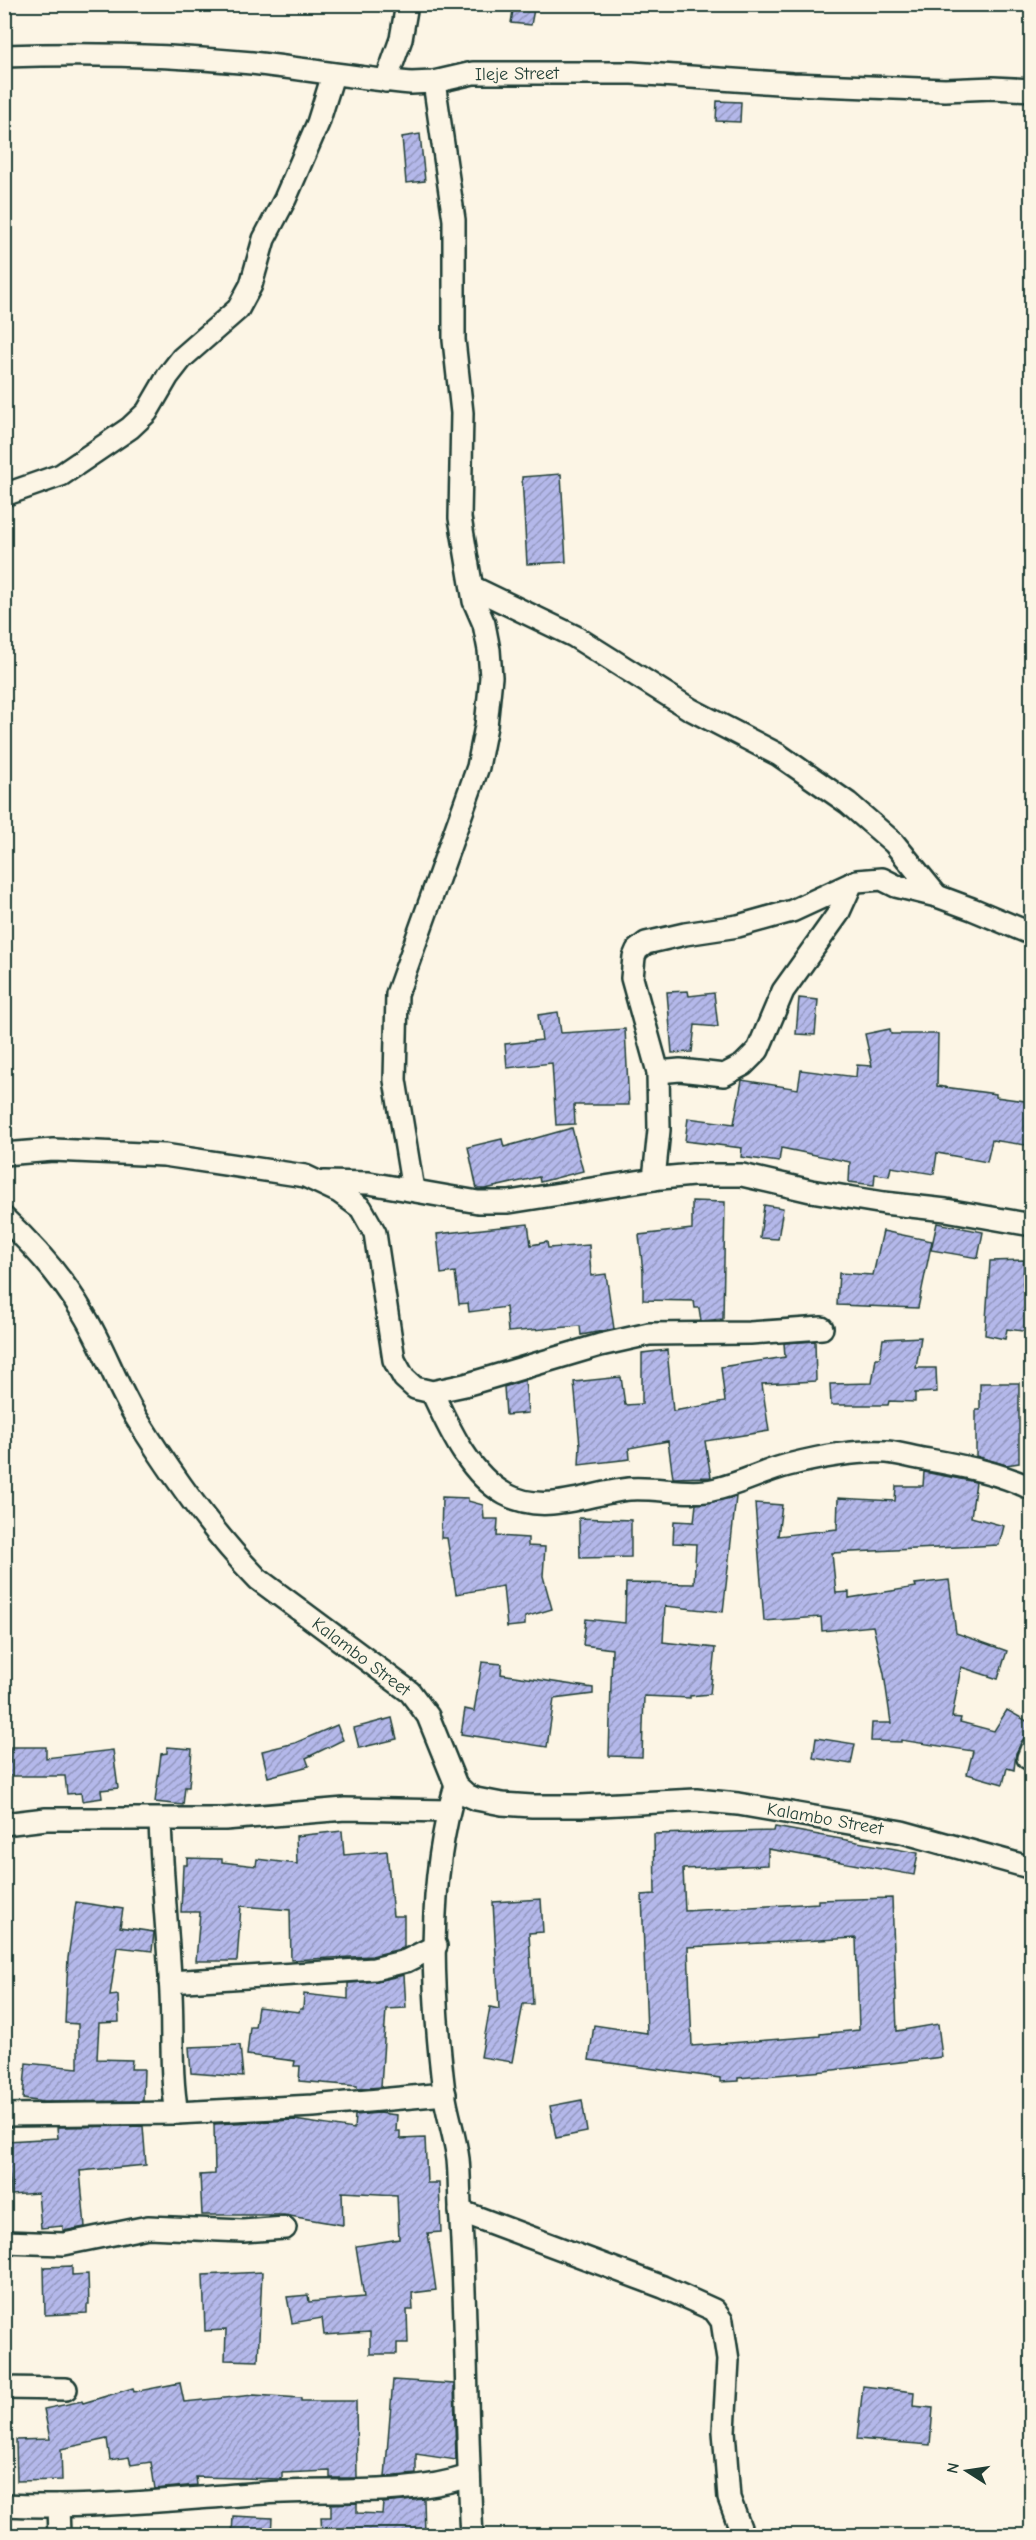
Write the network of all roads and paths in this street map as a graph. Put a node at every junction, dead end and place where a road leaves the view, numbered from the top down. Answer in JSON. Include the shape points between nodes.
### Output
{"nodes":[{"id":1,"x":407,"y":4,"type":"edge"},
{"id":2,"x":4,"y":56,"type":"edge"},
{"id":3,"x":333,"y":75,"type":"junction"},
{"id":4,"x":386,"y":81,"type":"junction"},
{"id":5,"x":434,"y":82,"type":"junction"},
{"id":6,"x":1032,"y":90,"type":"edge"},
{"id":7,"x":4,"y":495,"type":"edge"},
{"id":8,"x":472,"y":587,"type":"junction"},
{"id":9,"x":852,"y":883,"type":"junction"},
{"id":10,"x":938,"y":897,"type":"junction"},
{"id":11,"x":1032,"y":934,"type":"edge"},
{"id":12,"x":658,"y":1071,"type":"junction"},
{"id":13,"x":4,"y":1154,"type":"edge"},
{"id":14,"x":654,"y":1179,"type":"junction"},
{"id":15,"x":318,"y":1182,"type":"junction"},
{"id":16,"x":413,"y":1190,"type":"junction"},
{"id":17,"x":4,"y":1218,"type":"edge"},
{"id":18,"x":1032,"y":1225,"type":"edge"},
{"id":19,"x":822,"y":1328,"type":"dead end"},
{"id":20,"x":432,"y":1392,"type":"junction"},
{"id":21,"x":1032,"y":1489,"type":"edge"},
{"id":22,"x":456,"y":1785,"type":"junction"},
{"id":23,"x":448,"y":1811,"type":"junction"},
{"id":24,"x":160,"y":1821,"type":"junction"},
{"id":25,"x":4,"y":1824,"type":"edge"},
{"id":26,"x":1032,"y":1868,"type":"edge"},
{"id":27,"x":436,"y":1946,"type":"junction"},
{"id":28,"x":170,"y":1982,"type":"junction"},
{"id":29,"x":445,"y":2094,"type":"junction"},
{"id":30,"x":177,"y":2113,"type":"junction"},
{"id":31,"x":4,"y":2115,"type":"edge"},
{"id":32,"x":460,"y":2211,"type":"junction"},
{"id":33,"x":285,"y":2228,"type":"dead end"},
{"id":34,"x":4,"y":2242,"type":"edge"},
{"id":35,"x":4,"y":2388,"type":"edge"},
{"id":36,"x":66,"y":2389,"type":"dead end"},
{"id":37,"x":469,"y":2476,"type":"junction"},
{"id":38,"x":4,"y":2505,"type":"edge"},
{"id":39,"x":58,"y":2506,"type":"junction"},
{"id":40,"x":59,"y":2535,"type":"edge"},
{"id":41,"x":472,"y":2535,"type":"edge"},
{"id":42,"x":743,"y":2535,"type":"edge"}],
"edges":[{"from":1,"to":4,"type":"street","via":[[401,39]]},
{"from":2,"to":3,"type":"street","name":"Ileje Street","via":[[171,57],[253,63]]},
{"from":3,"to":4,"type":"street","name":"Ileje Street"},
{"from":3,"to":7,"type":"street","via":[[318,123],[264,239],[251,285],[238,309],[182,358],[147,412],[130,428],[61,475]]},
{"from":4,"to":5,"type":"street","name":"Ileje Street"},
{"from":5,"to":6,"type":"street","name":"Ileje Street","via":[[473,73],[632,73],[817,85]]},
{"from":5,"to":8,"type":"street","via":[[454,220],[454,340],[462,413],[460,518]]},
{"from":8,"to":10,"type":"street","via":[[574,636],[690,709],[779,755],[848,803],[894,843]]},
{"from":8,"to":16,"type":"street","via":[[489,650],[491,676],[486,726],[478,767],[398,994],[395,1080]]},
{"from":9,"to":10,"type":"street","via":[[882,879]]},
{"from":9,"to":12,"type":"street","via":[[838,914],[783,992],[758,1050],[743,1065],[724,1075]]},
{"from":9,"to":12,"type":"street","via":[[792,911],[738,926],[658,939],[637,950],[632,978]]},
{"from":10,"to":11,"type":"street"},
{"from":12,"to":14,"type":"street","via":[[659,1130]]},
{"from":13,"to":15,"type":"street","via":[[53,1150],[164,1155],[305,1176]]},
{"from":14,"to":16,"type":"street","via":[[509,1202],[478,1202]]},
{"from":14,"to":18,"type":"street","via":[[742,1175],[821,1193]]},
{"from":15,"to":16,"type":"street","via":[[369,1183]]},
{"from":15,"to":20,"type":"street","via":[[361,1208],[375,1233],[394,1360],[415,1388]]},
{"from":17,"to":22,"type":"street","name":"Kalambo Street","via":[[82,1311],[136,1418],[203,1515],[258,1579],[410,1692],[428,1716]]},
{"from":19,"to":20,"type":"street","via":[[649,1334]]},
{"from":20,"to":21,"type":"street","via":[[447,1425],[490,1483],[506,1494],[548,1505],[630,1489],[705,1491],[732,1486],[795,1463],[888,1452],[961,1466]]},
{"from":22,"to":23,"type":"street"},
{"from":22,"to":26,"type":"street","name":"Kalambo Street","via":[[466,1795],[502,1804],[581,1806],[696,1800],[738,1804],[902,1832]]},
{"from":23,"to":24,"type":"street","via":[[345,1809]]},
{"from":23,"to":27,"type":"street","via":[[435,1889]]},
{"from":24,"to":25,"type":"street","via":[[46,1819]]},
{"from":24,"to":28,"type":"street"},
{"from":27,"to":28,"type":"street","via":[[406,1961],[374,1969]]},
{"from":27,"to":29,"type":"street"},
{"from":28,"to":30,"type":"street"},
{"from":29,"to":30,"type":"street"},
{"from":29,"to":32,"type":"street","via":[[458,2158]]},
{"from":30,"to":31,"type":"street"},
{"from":32,"to":37,"type":"street"},
{"from":32,"to":42,"type":"street","via":[[714,2310],[722,2321],[728,2360],[724,2431],[729,2498]]},
{"from":33,"to":34,"type":"street","via":[[148,2228],[64,2244]]},
{"from":35,"to":36,"type":"street"},
{"from":37,"to":39,"type":"street","via":[[411,2487]]},
{"from":37,"to":41,"type":"street"},
{"from":38,"to":39,"type":"street"},
{"from":39,"to":40,"type":"street"}]}
